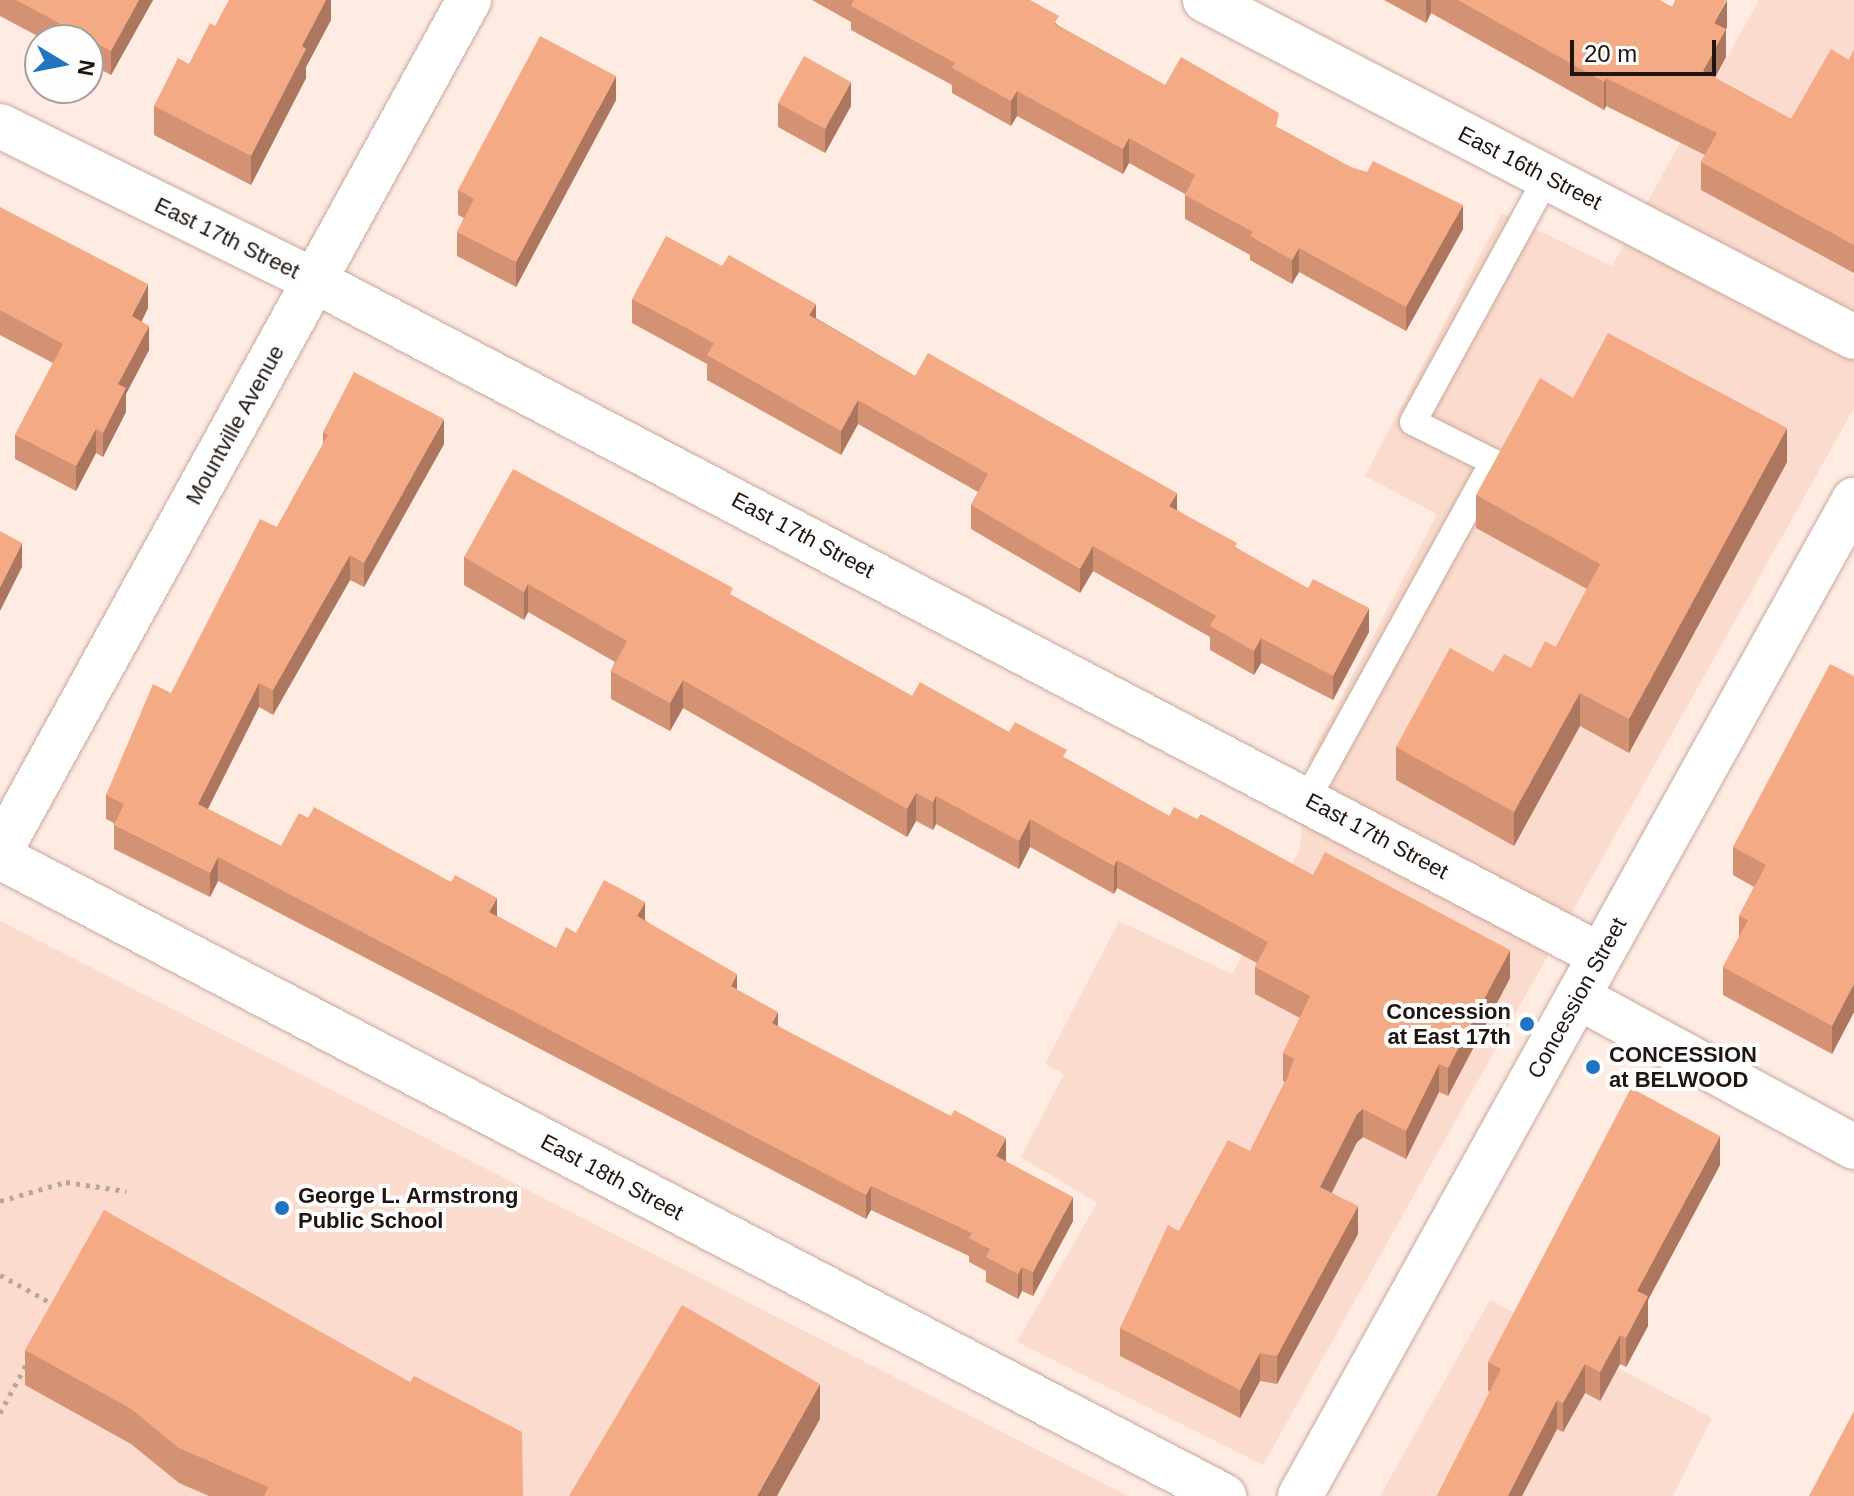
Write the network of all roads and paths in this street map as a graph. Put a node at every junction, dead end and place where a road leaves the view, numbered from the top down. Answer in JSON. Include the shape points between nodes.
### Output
{"nodes":[{"id":1,"x":469,"y":0,"type":"edge"},
{"id":2,"x":1205,"y":0,"type":"edge"},
{"id":3,"x":0,"y":126,"type":"edge"},
{"id":4,"x":1547,"y":177,"type":"junction"},
{"id":5,"x":315,"y":281,"type":"junction"},
{"id":6,"x":1854,"y":337,"type":"edge"},
{"id":7,"x":1854,"y":500,"type":"edge"},
{"id":8,"x":1307,"y":799,"type":"junction"},
{"id":9,"x":0,"y":851,"type":"edge"},
{"id":10,"x":0,"y":857,"type":"edge"},
{"id":11,"x":1600,"y":955,"type":"junction"},
{"id":12,"x":1578,"y":997,"type":"junction"},
{"id":13,"x":1854,"y":1147,"type":"edge"},
{"id":14,"x":126,"y":1191,"type":"dead end"},
{"id":15,"x":0,"y":1201,"type":"edge"},
{"id":16,"x":0,"y":1275,"type":"edge"},
{"id":17,"x":58,"y":1306,"type":"junction"},
{"id":18,"x":67,"y":1311,"type":"edge"},
{"id":19,"x":51,"y":1320,"type":"edge"},
{"id":20,"x":29,"y":1359,"type":"edge"},
{"id":21,"x":0,"y":1413,"type":"edge"},
{"id":22,"x":1224,"y":1496,"type":"edge"},
{"id":23,"x":1300,"y":1496,"type":"edge"}],
"edges":[{"from":1,"to":5,"type":"street","name":"Mountville Avenue"},
{"from":2,"to":4,"type":"street","name":"East 16th Street"},
{"from":3,"to":5,"type":"street","name":"East 17th Street"},
{"from":4,"to":6,"type":"street","name":"East 16th Street"},
{"from":4,"to":8,"type":"lane","via":[[1413,422],[1493,462]]},
{"from":5,"to":8,"type":"street","name":"East 17th Street"},
{"from":5,"to":9,"type":"street","name":"Mountville Avenue"},
{"from":7,"to":11,"type":"street","name":"Concession Street"},
{"from":8,"to":11,"type":"street","name":"East 17th Street"},
{"from":10,"to":22,"type":"street","name":"East 18th Street"},
{"from":11,"to":12,"type":"street","name":"Concession Street"},
{"from":12,"to":13,"type":"street"},
{"from":12,"to":23,"type":"street","name":"Concession Street"},
{"from":14,"to":15,"type":"path","via":[[66,1182]]},
{"from":16,"to":17,"type":"path"},
{"from":17,"to":18,"type":"path"},
{"from":17,"to":19,"type":"path"},
{"from":20,"to":21,"type":"path"}]}
